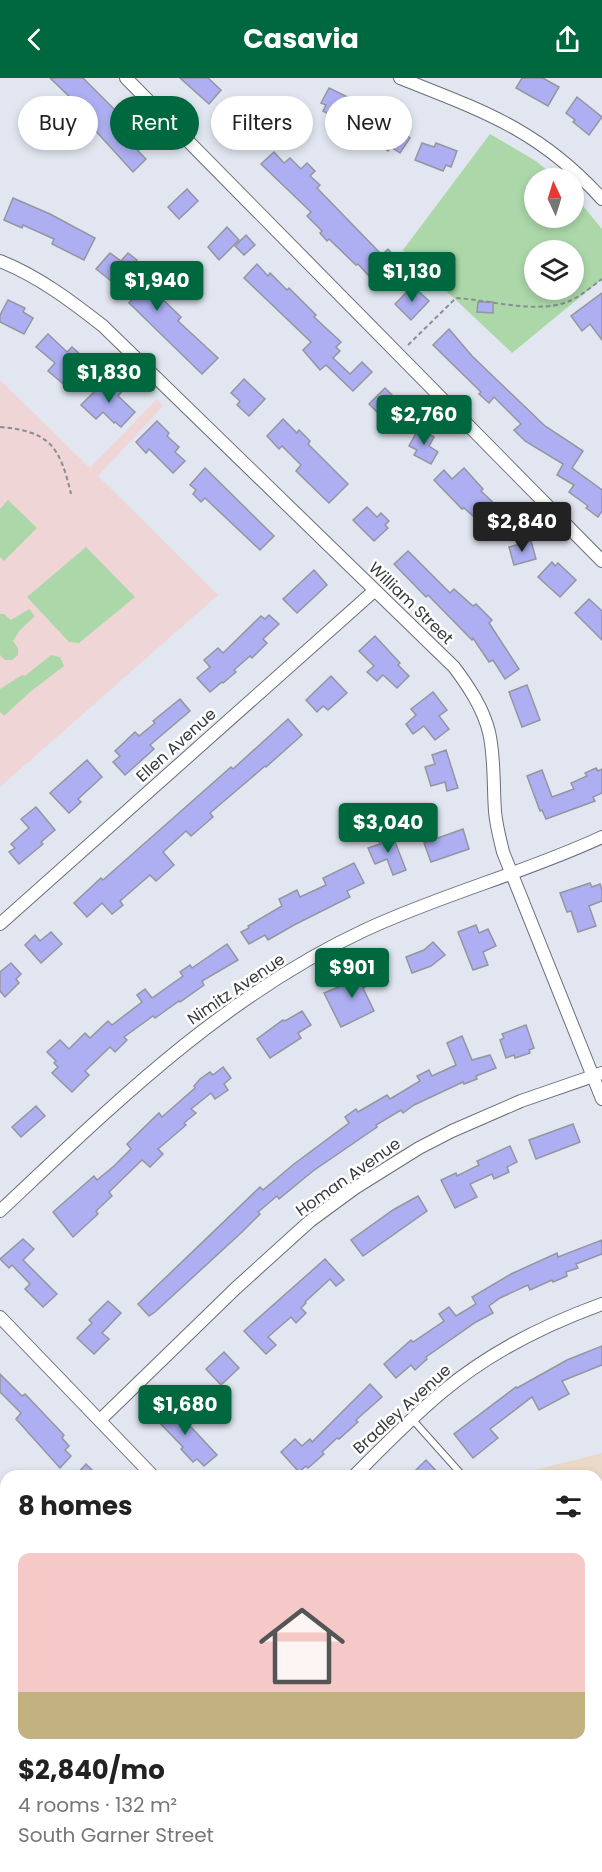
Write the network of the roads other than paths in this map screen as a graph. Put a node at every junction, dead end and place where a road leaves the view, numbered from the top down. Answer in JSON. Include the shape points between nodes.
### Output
{"nodes":[{"id":1,"x":126,"y":78,"type":"edge"},
{"id":2,"x":400,"y":78,"type":"edge"},
{"id":3,"x":602,"y":199,"type":"edge"},
{"id":4,"x":0,"y":261,"type":"edge"},
{"id":5,"x":602,"y":561,"type":"edge"},
{"id":6,"x":374,"y":591,"type":"junction"},
{"id":7,"x":602,"y":837,"type":"edge"},
{"id":8,"x":512,"y":873,"type":"junction"},
{"id":9,"x":0,"y":924,"type":"edge"},
{"id":10,"x":597,"y":1075,"type":"edge"},
{"id":11,"x":602,"y":1099,"type":"edge"},
{"id":12,"x":0,"y":1211,"type":"edge"},
{"id":13,"x":602,"y":1304,"type":"edge"},
{"id":14,"x":0,"y":1317,"type":"edge"},
{"id":15,"x":412,"y":1419,"type":"junction"},
{"id":16,"x":100,"y":1420,"type":"junction"},
{"id":17,"x":147,"y":1470,"type":"edge"},
{"id":18,"x":360,"y":1470,"type":"edge"},
{"id":19,"x":458,"y":1470,"type":"edge"}],
"edges":[{"from":1,"to":5,"type":"street"},
{"from":2,"to":3,"type":"street","via":[[527,134],[561,159]]},
{"from":4,"to":6,"type":"street","name":"William Street","via":[[65,296],[103,326]]},
{"from":6,"to":8,"type":"street","name":"William Street","via":[[454,667],[477,700],[492,752],[497,828]]},
{"from":6,"to":9,"type":"street","name":"Ellen Avenue"},
{"from":7,"to":8,"type":"street","name":"Nimitz Avenue"},
{"from":8,"to":10,"type":"street","name":"William Street"},
{"from":8,"to":12,"type":"street","name":"Nimitz Avenue","via":[[365,931],[262,989],[165,1060]]},
{"from":10,"to":11,"type":"street","name":"William Street"},
{"from":10,"to":16,"type":"street","name":"Homan Avenue","via":[[521,1101],[452,1131],[356,1188],[310,1221],[236,1288]]},
{"from":13,"to":15,"type":"street","name":"Bradley Avenue","via":[[533,1333],[492,1356]]},
{"from":14,"to":16,"type":"street"},
{"from":15,"to":18,"type":"street","name":"Bradley Avenue"},
{"from":15,"to":19,"type":"lane"},
{"from":16,"to":17,"type":"street"}]}
